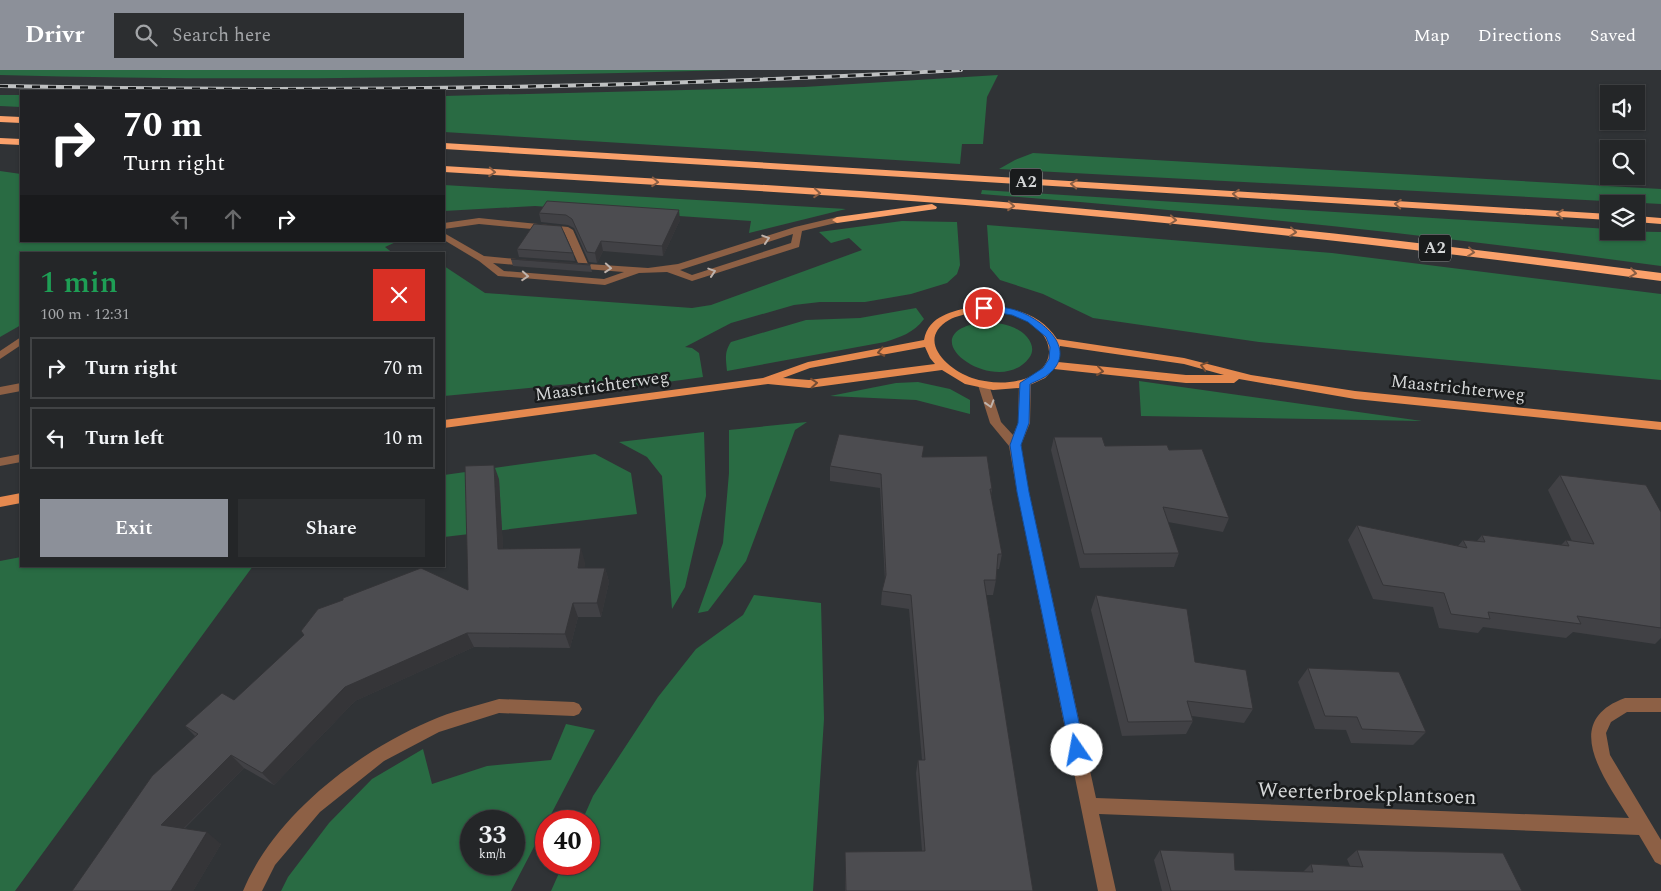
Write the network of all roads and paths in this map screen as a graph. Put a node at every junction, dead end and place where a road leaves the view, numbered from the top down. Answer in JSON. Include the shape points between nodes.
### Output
{"nodes":[{"id":1,"x":0,"y":119,"type":"edge"},
{"id":2,"x":20,"y":120,"type":"edge"},
{"id":3,"x":1,"y":141,"type":"edge"},
{"id":4,"x":20,"y":144,"type":"edge"},
{"id":5,"x":445,"y":146,"type":"edge"},
{"id":6,"x":445,"y":169,"type":"edge"},
{"id":7,"x":962,"y":202,"type":"junction"},
{"id":8,"x":1600,"y":216,"type":"edge"},
{"id":9,"x":1645,"y":219,"type":"edge"},
{"id":10,"x":837,"y":220,"type":"joint"},
{"id":11,"x":1661,"y":220,"type":"edge"},
{"id":12,"x":445,"y":226,"type":"edge"},
{"id":13,"x":798,"y":229,"type":"junction"},
{"id":14,"x":445,"y":237,"type":"edge"},
{"id":15,"x":482,"y":259,"type":"junction"},
{"id":16,"x":540,"y":264,"type":"edge"},
{"id":17,"x":567,"y":266,"type":"edge"},
{"id":18,"x":585,"y":267,"type":"junction"},
{"id":19,"x":666,"y":269,"type":"junction"},
{"id":20,"x":641,"y":270,"type":"junction"},
{"id":21,"x":1661,"y":277,"type":"edge"},
{"id":22,"x":20,"y":341,"type":"edge"},
{"id":23,"x":1053,"y":342,"type":"junction"},
{"id":24,"x":928,"y":343,"type":"junction"},
{"id":25,"x":0,"y":356,"type":"edge"},
{"id":26,"x":1052,"y":365,"type":"junction"},
{"id":27,"x":941,"y":367,"type":"junction"},
{"id":28,"x":1251,"y":379,"type":"junction"},
{"id":29,"x":765,"y":381,"type":"junction"},
{"id":30,"x":1025,"y":383,"type":"junction"},
{"id":31,"x":984,"y":385,"type":"junction"},
{"id":32,"x":20,"y":387,"type":"edge"},
{"id":33,"x":0,"y":391,"type":"edge"},
{"id":34,"x":445,"y":424,"type":"edge"},
{"id":35,"x":1661,"y":426,"type":"edge"},
{"id":36,"x":1015,"y":445,"type":"junction"},
{"id":37,"x":20,"y":458,"type":"edge"},
{"id":38,"x":0,"y":462,"type":"edge"},
{"id":39,"x":20,"y":498,"type":"edge"},
{"id":40,"x":0,"y":502,"type":"edge"},
{"id":41,"x":1661,"y":705,"type":"edge"},
{"id":42,"x":574,"y":708,"type":"dead end"},
{"id":43,"x":1089,"y":806,"type":"junction"},
{"id":44,"x":1643,"y":827,"type":"junction"},
{"id":45,"x":1661,"y":856,"type":"edge"},
{"id":46,"x":252,"y":891,"type":"edge"},
{"id":47,"x":1107,"y":891,"type":"edge"}],
"edges":[{"from":1,"to":2,"type":"highway"},
{"from":3,"to":4,"type":"highway"},
{"from":8,"to":5,"type":"highway","number":"A2","one_way":true},
{"from":6,"to":7,"type":"highway","number":"A2","one_way":true},
{"from":7,"to":10,"type":"highway","number":"A2"},
{"from":7,"to":21,"type":"highway","number":"A2","one_way":true,"via":[[1336,237]]},
{"from":9,"to":11,"type":"highway"},
{"from":10,"to":13,"type":"street","number":"A2"},
{"from":12,"to":18,"type":"street","via":[[479,221],[568,230]]},
{"from":19,"to":13,"type":"street","number":"A2","one_way":true},
{"from":19,"to":13,"type":"street","number":"A2","one_way":true,"via":[[692,278],[796,245]]},
{"from":14,"to":15,"type":"street","number":"A2"},
{"from":15,"to":16,"type":"street","number":"A2"},
{"from":15,"to":20,"type":"street","number":"A2","one_way":true,"via":[[501,274],[605,282]]},
{"from":17,"to":18,"type":"street","number":"A2"},
{"from":18,"to":20,"type":"street","number":"A2","one_way":true},
{"from":19,"to":20,"type":"street","number":"A2"},
{"from":22,"to":25,"type":"street"},
{"from":23,"to":24,"type":"main road","via":[[1045,330],[1031,320],[1014,312],[984,308],[948,316],[932,330]]},
{"from":23,"to":26,"type":"main road"},
{"from":28,"to":23,"type":"main road","name":"Maastrichterweg","one_way":true,"via":[[1184,361]]},
{"from":24,"to":27,"type":"main road"},
{"from":24,"to":29,"type":"main road","name":"Maastrichterweg","one_way":true,"via":[[808,365]]},
{"from":26,"to":28,"type":"main road","name":"Maastrichterweg","one_way":true,"via":[[1186,379]]},
{"from":26,"to":30,"type":"main road"},
{"from":29,"to":27,"type":"main road","name":"Maastrichterweg","one_way":true,"via":[[809,384]]},
{"from":27,"to":31,"type":"main road","via":[[956,376]]},
{"from":28,"to":35,"type":"main road","name":"Maastrichterweg","via":[[1402,401]]},
{"from":29,"to":34,"type":"main road","name":"Maastrichterweg"},
{"from":30,"to":31,"type":"main road"},
{"from":30,"to":36,"type":"street","via":[[1024,423]]},
{"from":31,"to":36,"type":"street","one_way":true,"via":[[996,423]]},
{"from":32,"to":33,"type":"street"},
{"from":36,"to":43,"type":"street"},
{"from":37,"to":38,"type":"street"},
{"from":39,"to":40,"type":"main road"},
{"from":41,"to":44,"type":"street","via":[[1625,705],[1605,717],[1598,733],[1602,757]]},
{"from":42,"to":46,"type":"street","via":[[499,706],[435,726],[378,756],[314,806],[268,860]]},
{"from":43,"to":44,"type":"street","name":"Weerterbroekplantsoen"},
{"from":43,"to":47,"type":"street"},
{"from":44,"to":45,"type":"street"}]}
